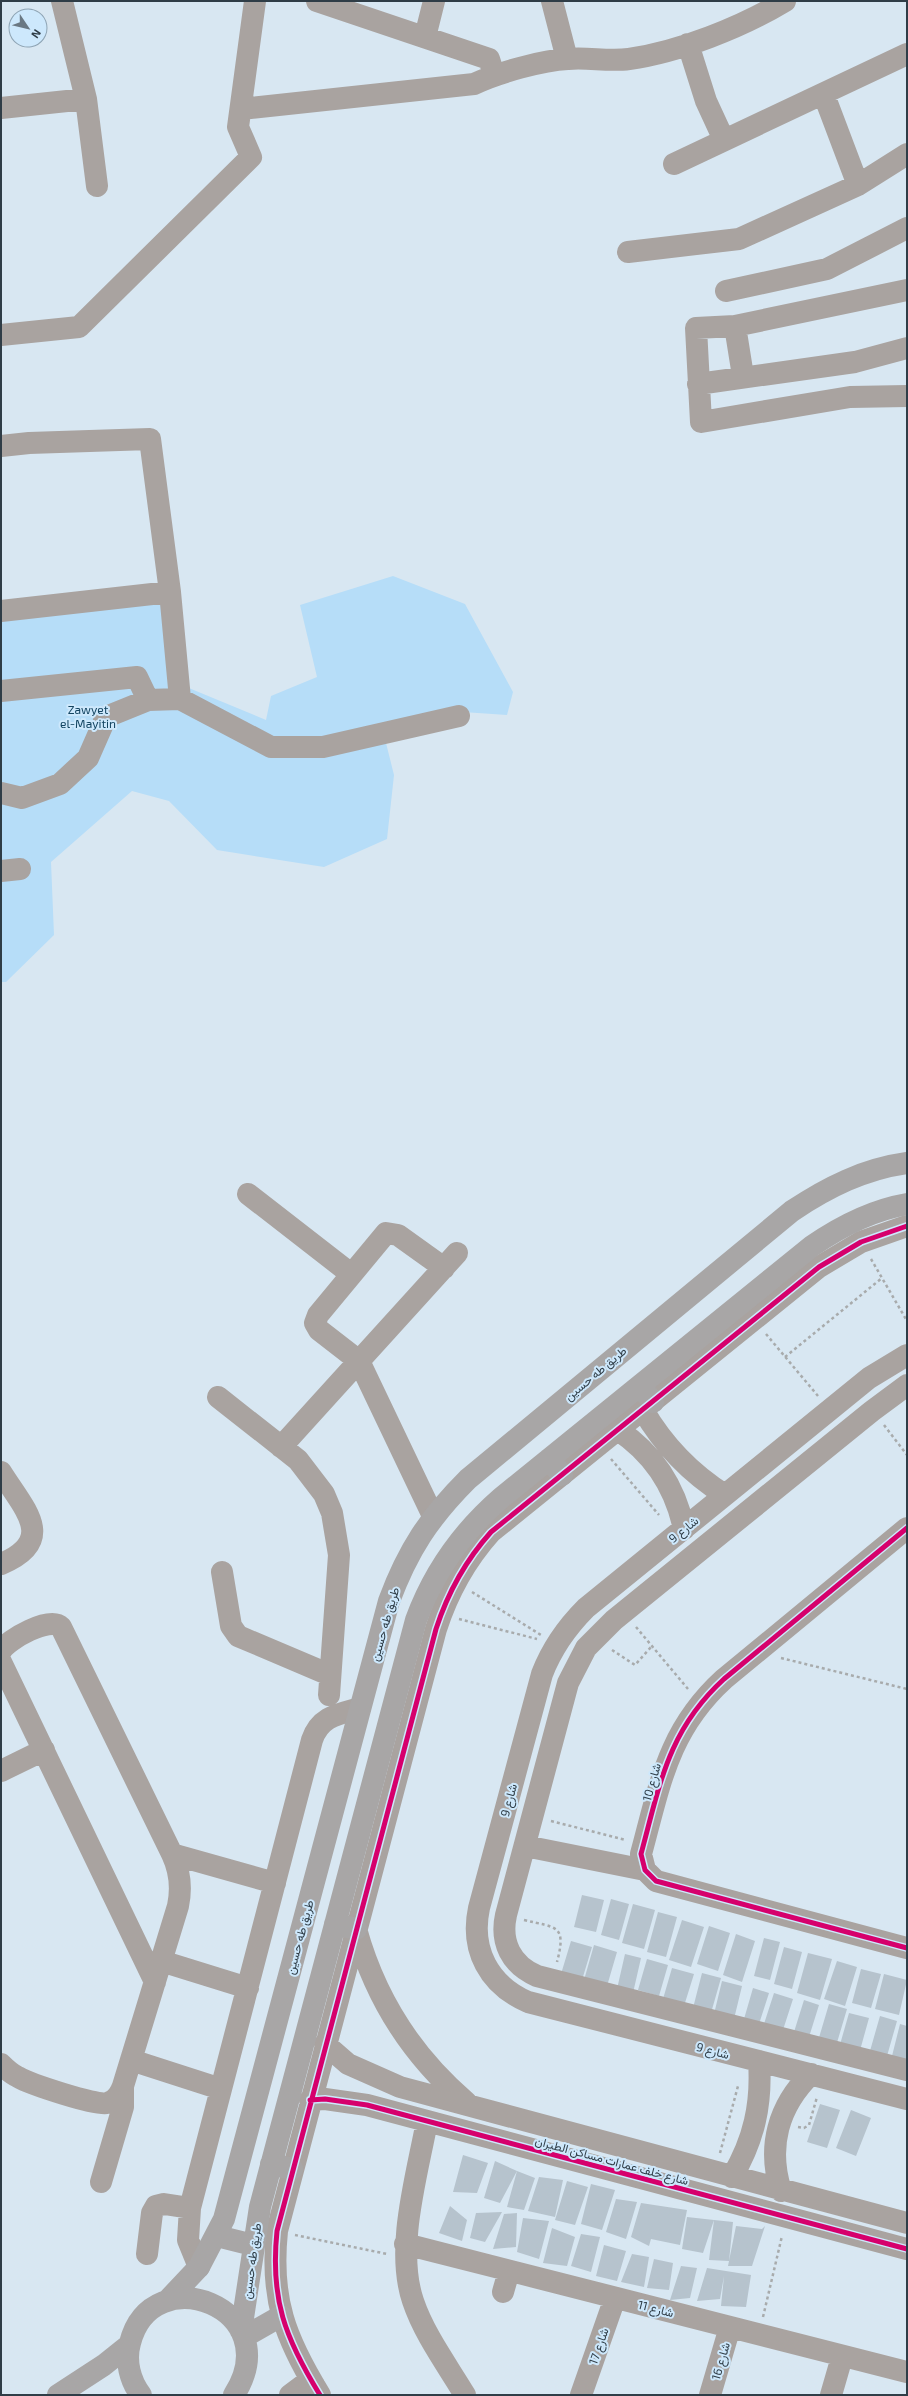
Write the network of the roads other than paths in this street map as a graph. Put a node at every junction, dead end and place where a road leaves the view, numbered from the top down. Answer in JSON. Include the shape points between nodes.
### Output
{"nodes":[{"id":1,"x":62,"y":1,"type":"edge"},
{"id":2,"x":255,"y":1,"type":"edge"},
{"id":3,"x":317,"y":1,"type":"edge"},
{"id":4,"x":434,"y":1,"type":"edge"},
{"id":5,"x":552,"y":1,"type":"edge"},
{"id":6,"x":785,"y":1,"type":"edge"},
{"id":7,"x":350,"y":7,"type":"edge"},
{"id":8,"x":425,"y":36,"type":"junction"},
{"id":9,"x":688,"y":44,"type":"junction"},
{"id":10,"x":907,"y":54,"type":"edge"},
{"id":11,"x":567,"y":58,"type":"junction"},
{"id":12,"x":494,"y":75,"type":"junction"},
{"id":13,"x":824,"y":95,"type":"junction"},
{"id":14,"x":86,"y":99,"type":"junction"},
{"id":15,"x":1,"y":108,"type":"edge"},
{"id":16,"x":241,"y":109,"type":"junction"},
{"id":17,"x":724,"y":140,"type":"junction"},
{"id":18,"x":907,"y":154,"type":"edge"},
{"id":19,"x":674,"y":164,"type":"dead end"},
{"id":20,"x":858,"y":185,"type":"junction"},
{"id":21,"x":97,"y":186,"type":"dead end"},
{"id":22,"x":907,"y":228,"type":"edge"},
{"id":23,"x":628,"y":252,"type":"dead end"},
{"id":24,"x":907,"y":290,"type":"edge"},
{"id":25,"x":726,"y":291,"type":"dead end"},
{"id":26,"x":735,"y":326,"type":"junction"},
{"id":27,"x":1,"y":335,"type":"edge"},
{"id":28,"x":907,"y":348,"type":"edge"},
{"id":29,"x":743,"y":376,"type":"junction"},
{"id":30,"x":698,"y":384,"type":"junction"},
{"id":31,"x":907,"y":396,"type":"edge"},
{"id":32,"x":1,"y":446,"type":"edge"},
{"id":33,"x":170,"y":592,"type":"junction"},
{"id":34,"x":1,"y":611,"type":"edge"},
{"id":35,"x":1,"y":691,"type":"edge"},
{"id":36,"x":180,"y":699,"type":"junction"},
{"id":37,"x":148,"y":700,"type":"junction"},
{"id":38,"x":459,"y":716,"type":"dead end"},
{"id":39,"x":1,"y":793,"type":"edge"},
{"id":40,"x":907,"y":1163,"type":"edge"},
{"id":41,"x":248,"y":1194,"type":"dead end"},
{"id":42,"x":907,"y":1204,"type":"edge"},
{"id":43,"x":907,"y":1226,"type":"edge"},
{"id":44,"x":351,"y":1274,"type":"junction"},
{"id":45,"x":907,"y":1355,"type":"edge"},
{"id":46,"x":359,"y":1361,"type":"junction"},
{"id":47,"x":907,"y":1386,"type":"edge"},
{"id":48,"x":218,"y":1397,"type":"dead end"},
{"id":49,"x":645,"y":1399,"type":"junction"},
{"id":50,"x":618,"y":1430,"type":"junction"},
{"id":51,"x":787,"y":1445,"type":"junction"},
{"id":52,"x":281,"y":1447,"type":"junction"},
{"id":53,"x":804,"y":1466,"type":"junction"},
{"id":54,"x":556,"y":1467,"type":"junction"},
{"id":55,"x":1,"y":1472,"type":"edge"},
{"id":56,"x":725,"y":1495,"type":"junction"},
{"id":57,"x":433,"y":1516,"type":"junction"},
{"id":58,"x":907,"y":1528,"type":"edge"},
{"id":59,"x":680,"y":1532,"type":"junction"},
{"id":60,"x":1,"y":1564,"type":"edge"},
{"id":61,"x":222,"y":1572,"type":"dead end"},
{"id":62,"x":1,"y":1651,"type":"edge"},
{"id":63,"x":1,"y":1662,"type":"edge"},
{"id":64,"x":360,"y":1708,"type":"junction"},
{"id":65,"x":526,"y":1734,"type":"junction"},
{"id":66,"x":553,"y":1740,"type":"junction"},
{"id":67,"x":44,"y":1750,"type":"junction"},
{"id":68,"x":1,"y":1771,"type":"edge"},
{"id":69,"x":525,"y":1846,"type":"junction"},
{"id":70,"x":172,"y":1854,"type":"junction"},
{"id":71,"x":645,"y":1870,"type":"junction"},
{"id":72,"x":275,"y":1883,"type":"junction"},
{"id":73,"x":335,"y":1924,"type":"junction"},
{"id":74,"x":356,"y":1929,"type":"junction"},
{"id":75,"x":907,"y":1948,"type":"edge"},
{"id":76,"x":161,"y":1961,"type":"junction"},
{"id":77,"x":155,"y":1982,"type":"junction"},
{"id":78,"x":248,"y":1988,"type":"junction"},
{"id":79,"x":601,"y":1992,"type":"junction"},
{"id":80,"x":594,"y":2019,"type":"junction"},
{"id":81,"x":325,"y":2044,"type":"junction"},
{"id":82,"x":131,"y":2060,"type":"junction"},
{"id":83,"x":753,"y":2060,"type":"junction"},
{"id":84,"x":1,"y":2064,"type":"edge"},
{"id":85,"x":907,"y":2070,"type":"edge"},
{"id":86,"x":811,"y":2074,"type":"junction"},
{"id":87,"x":123,"y":2086,"type":"junction"},
{"id":88,"x":400,"y":2087,"type":"junction"},
{"id":89,"x":221,"y":2089,"type":"junction"},
{"id":90,"x":907,"y":2099,"type":"edge"},
{"id":91,"x":310,"y":2100,"type":"junction"},
{"id":92,"x":470,"y":2105,"type":"junction"},
{"id":93,"x":393,"y":2112,"type":"junction"},
{"id":94,"x":427,"y":2121,"type":"junction"},
{"id":95,"x":281,"y":2166,"type":"junction"},
{"id":96,"x":723,"y":2175,"type":"junction"},
{"id":97,"x":101,"y":2182,"type":"dead end"},
{"id":98,"x":781,"y":2191,"type":"junction"},
{"id":99,"x":190,"y":2208,"type":"junction"},
{"id":100,"x":907,"y":2223,"type":"edge"},
{"id":101,"x":217,"y":2236,"type":"junction"},
{"id":102,"x":253,"y":2245,"type":"junction"},
{"id":103,"x":907,"y":2249,"type":"edge"},
{"id":104,"x":405,"y":2251,"type":"junction"},
{"id":105,"x":147,"y":2254,"type":"dead end"},
{"id":106,"x":199,"y":2267,"type":"junction"},
{"id":107,"x":509,"y":2271,"type":"junction"},
{"id":108,"x":503,"y":2292,"type":"dead end"},
{"id":109,"x":615,"y":2298,"type":"junction"},
{"id":110,"x":167,"y":2301,"type":"junction"},
{"id":111,"x":281,"y":2316,"type":"junction"},
{"id":112,"x":730,"y":2327,"type":"junction"},
{"id":113,"x":243,"y":2334,"type":"junction"},
{"id":114,"x":129,"y":2345,"type":"junction"},
{"id":115,"x":842,"y":2356,"type":"junction"},
{"id":116,"x":907,"y":2372,"type":"edge"},
{"id":117,"x":579,"y":2386,"type":"edge"},
{"id":118,"x":317,"y":2390,"type":"edge"},
{"id":119,"x":58,"y":2395,"type":"edge"},
{"id":120,"x":141,"y":2395,"type":"edge"},
{"id":121,"x":234,"y":2395,"type":"edge"},
{"id":122,"x":290,"y":2395,"type":"edge"},
{"id":123,"x":464,"y":2395,"type":"edge"},
{"id":124,"x":710,"y":2395,"type":"edge"},
{"id":125,"x":831,"y":2395,"type":"edge"}],
"edges":[{"from":1,"to":14,"type":"street"},
{"from":2,"to":16,"type":"street"},
{"from":3,"to":7,"type":"street"},
{"from":4,"to":8,"type":"street"},
{"from":5,"to":11,"type":"street"},
{"from":6,"to":9,"type":"street","via":[[758,17]]},
{"from":7,"to":8,"type":"street"},
{"from":8,"to":12,"type":"street","via":[[489,59]]},
{"from":9,"to":11,"type":"street","via":[[628,59]]},
{"from":9,"to":17,"type":"street","via":[[706,101]]},
{"from":10,"to":13,"type":"street"},
{"from":11,"to":12,"type":"street"},
{"from":12,"to":16,"type":"street","via":[[474,84]]},
{"from":13,"to":17,"type":"street"},
{"from":13,"to":20,"type":"street"},
{"from":14,"to":15,"type":"street"},
{"from":14,"to":21,"type":"street"},
{"from":16,"to":27,"type":"street","via":[[238,127],[251,156],[79,327]]},
{"from":17,"to":19,"type":"street"},
{"from":18,"to":20,"type":"street"},
{"from":20,"to":23,"type":"street","via":[[739,239]]},
{"from":22,"to":25,"type":"street","via":[[827,269]]},
{"from":24,"to":26,"type":"street"},
{"from":26,"to":29,"type":"street"},
{"from":26,"to":30,"type":"street","via":[[696,328]]},
{"from":28,"to":29,"type":"street","via":[[855,362]]},
{"from":29,"to":30,"type":"street"},
{"from":30,"to":31,"type":"street","via":[[701,422],[850,398]]},
{"from":32,"to":33,"type":"street","via":[[30,442],[150,439]]},
{"from":33,"to":34,"type":"street"},
{"from":33,"to":36,"type":"street"},
{"from":35,"to":37,"type":"street","via":[[137,677]]},
{"from":36,"to":37,"type":"street"},
{"from":36,"to":38,"type":"street","via":[[271,747],[323,747]]},
{"from":37,"to":39,"type":"street","via":[[106,717],[88,758],[60,784],[22,798]]},
{"from":40,"to":57,"type":"main road","name":"طريق طه حسين","via":[[855,1176],[822,1191],[792,1211],[468,1479]]},
{"from":41,"to":44,"type":"street"},
{"from":42,"to":49,"type":"main road","name":"طريق طه حسين","via":[[865,1215],[829,1234]]},
{"from":43,"to":49,"type":"street","via":[[861,1242],[819,1267],[755,1320]]},
{"from":44,"to":46,"type":"street","via":[[318,1315],[315,1323],[319,1330]]},
{"from":44,"to":46,"type":"street","via":[[381,1237],[390,1232],[450,1260]]},
{"from":45,"to":51,"type":"street","name":"شارع 9","via":[[886,1366]]},
{"from":46,"to":52,"type":"street"},
{"from":46,"to":57,"type":"street"},
{"from":47,"to":53,"type":"street"},
{"from":48,"to":52,"type":"street"},
{"from":49,"to":50,"type":"street"},
{"from":49,"to":54,"type":"main road","name":"طريق طه حسين"},
{"from":49,"to":56,"type":"street","via":[[665,1444],[703,1480]]},
{"from":50,"to":54,"type":"street","via":[[599,1445]]},
{"from":50,"to":59,"type":"street","via":[[645,1452],[667,1479],[674,1495]]},
{"from":51,"to":53,"type":"street"},
{"from":51,"to":56,"type":"street","name":"شارع 9"},
{"from":52,"to":61,"type":"street","via":[[298,1460],[324,1494],[337,1534],[339,1555],[330,1685],[238,1636],[231,1626]]},
{"from":53,"to":66,"type":"street","via":[[595,1637],[573,1670]]},
{"from":54,"to":73,"type":"main road","name":"طريق طه حسين","via":[[474,1523],[450,1553],[430,1585],[416,1620]]},
{"from":54,"to":74,"type":"street","via":[[476,1549],[455,1581],[440,1614]]},
{"from":55,"to":60,"type":"street","via":[[29,1517],[33,1532],[30,1544],[23,1553]]},
{"from":56,"to":59,"type":"street","name":"شارع 9"},
{"from":57,"to":64,"type":"main road","name":"طريق طه حسين","via":[[413,1546],[389,1601]]},
{"from":58,"to":71,"type":"street","name":"شارع 10","via":[[720,1682],[700,1704],[684,1726],[668,1757],[641,1854]]},
{"from":59,"to":65,"type":"street","name":"شارع 9","via":[[586,1608],[555,1644],[542,1674]]},
{"from":62,"to":70,"type":"street","via":[[9,1641],[46,1624],[54,1622],[61,1627]]},
{"from":63,"to":67,"type":"street"},
{"from":64,"to":72,"type":"street","via":[[331,1716],[315,1732]]},
{"from":64,"to":101,"type":"main road","name":"طريق طه حسين","via":[[233,2187]]},
{"from":65,"to":66,"type":"street"},
{"from":65,"to":80,"type":"street","name":"شارع 9","via":[[479,1908],[478,1946],[482,1959],[496,1981],[516,1996],[528,2002]]},
{"from":66,"to":69,"type":"street"},
{"from":67,"to":68,"type":"street"},
{"from":67,"to":77,"type":"street"},
{"from":69,"to":71,"type":"street"},
{"from":69,"to":79,"type":"street","via":[[506,1915],[504,1932],[511,1955],[529,1972]]},
{"from":70,"to":72,"type":"street"},
{"from":70,"to":76,"type":"street","via":[[179,1874],[180,1895]]},
{"from":71,"to":75,"type":"street","via":[[656,1880]]},
{"from":72,"to":78,"type":"street"},
{"from":73,"to":74,"type":"main road"},
{"from":73,"to":95,"type":"main road","name":"طريق طه حسين"},
{"from":74,"to":81,"type":"street"},
{"from":74,"to":92,"type":"street","via":[[373,1979],[398,2027],[430,2069]]},
{"from":76,"to":77,"type":"street"},
{"from":76,"to":78,"type":"street"},
{"from":77,"to":82,"type":"street"},
{"from":78,"to":89,"type":"street"},
{"from":79,"to":80,"type":"street"},
{"from":79,"to":85,"type":"street"},
{"from":80,"to":83,"type":"street","name":"شارع 9"},
{"from":81,"to":88,"type":"street","name":"شارع خلف عمارات مساكن الطيران","via":[[348,2064]]},
{"from":81,"to":91,"type":"street"},
{"from":82,"to":87,"type":"street"},
{"from":82,"to":89,"type":"street"},
{"from":83,"to":86,"type":"street","name":"شارع 9"},
{"from":83,"to":96,"type":"street","via":[[760,2096],[756,2123],[750,2142]]},
{"from":84,"to":87,"type":"street","via":[[12,2074],[27,2081],[100,2104],[112,2101]]},
{"from":86,"to":90,"type":"street","name":"شارع 9"},
{"from":86,"to":98,"type":"street","via":[[791,2096],[779,2122],[775,2164]]},
{"from":87,"to":97,"type":"street","via":[[123,2107]]},
{"from":88,"to":92,"type":"street","name":"شارع خلف عمارات مساكن الطيران"},
{"from":88,"to":93,"type":"street"},
{"from":89,"to":99,"type":"street"},
{"from":91,"to":93,"type":"street","name":"شارع خلف عمارات مساكن الطيران","via":[[339,2101]]},
{"from":91,"to":95,"type":"street"},
{"from":92,"to":96,"type":"street","name":"شارع خلف عمارات مساكن الطيران"},
{"from":93,"to":94,"type":"street","name":"شارع خلف عمارات مساكن الطيران"},
{"from":94,"to":103,"type":"street","name":"شارع خلف عمارات مساكن الطيران"},
{"from":94,"to":104,"type":"street"},
{"from":95,"to":102,"type":"main road","name":"طريق طه حسين"},
{"from":95,"to":111,"type":"street","via":[[274,2265]]},
{"from":96,"to":98,"type":"street","name":"شارع خلف عمارات مساكن الطيران"},
{"from":98,"to":100,"type":"street","name":"شارع خلف عمارات مساكن الطيران"},
{"from":99,"to":105,"type":"street","via":[[164,2204],[156,2206],[152,2213]]},
{"from":99,"to":106,"type":"street","via":[[188,2240]]},
{"from":101,"to":102,"type":"main road"},
{"from":101,"to":106,"type":"main road","name":"طريق طه حسين"},
{"from":102,"to":113,"type":"main road","name":"طريق طه حسين"},
{"from":104,"to":107,"type":"street","name":"شارع 11"},
{"from":104,"to":123,"type":"street","via":[[407,2280],[413,2303]]},
{"from":106,"to":110,"type":"main road","name":"طريق طه حسين"},
{"from":107,"to":108,"type":"street"},
{"from":107,"to":109,"type":"street","name":"شارع 11"},
{"from":109,"to":112,"type":"street","name":"شارع 11"},
{"from":109,"to":117,"type":"street","name":"شارع 17"},
{"from":110,"to":113,"type":"main road","via":[[192,2298],[216,2305],[226,2312]]},
{"from":110,"to":114,"type":"main road","name":"طريق طه حسين","via":[[143,2318],[134,2331]]},
{"from":111,"to":113,"type":"main road"},
{"from":111,"to":118,"type":"street"},
{"from":112,"to":115,"type":"street","name":"شارع 11"},
{"from":112,"to":124,"type":"street","name":"شارع 16"},
{"from":113,"to":121,"type":"main road","name":"طريق طه حسين","via":[[247,2361],[245,2373]]},
{"from":114,"to":119,"type":"main road"},
{"from":114,"to":120,"type":"main road","via":[[129,2368],[132,2380]]},
{"from":115,"to":116,"type":"street","name":"شارع 11"},
{"from":115,"to":125,"type":"street"},
{"from":118,"to":122,"type":"street","via":[[302,2386]]}]}
